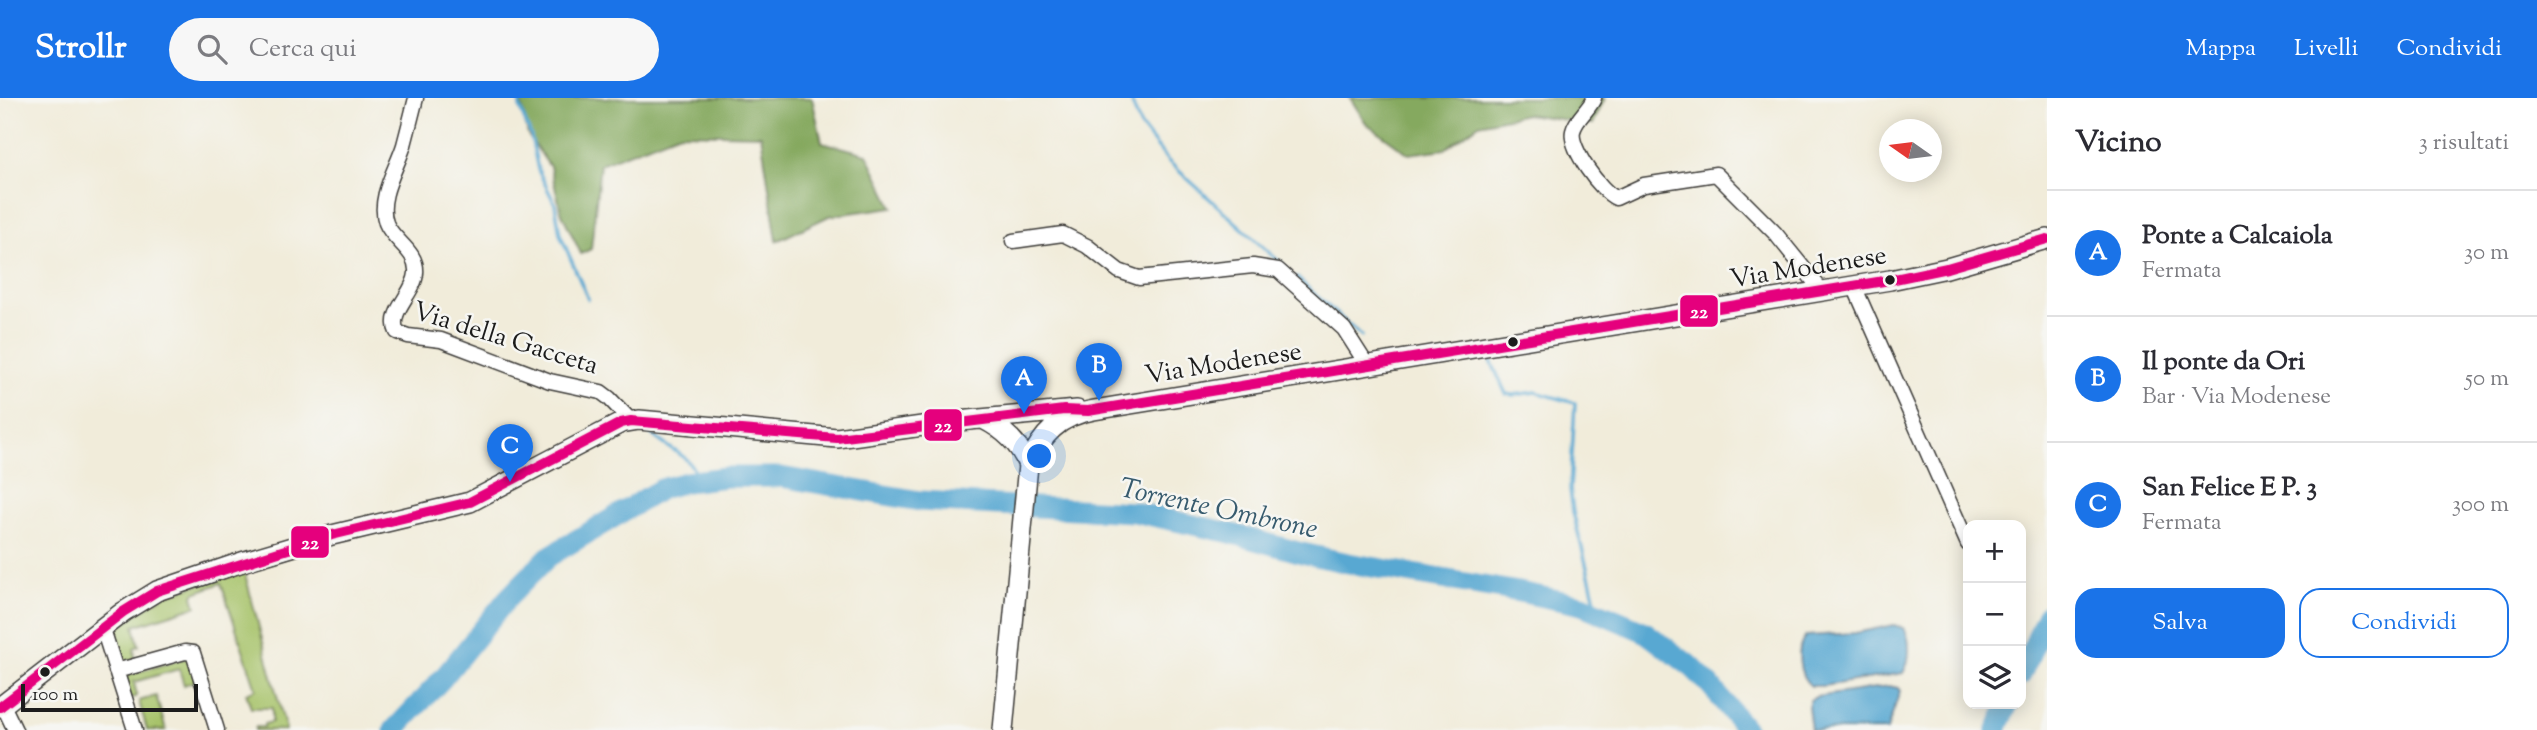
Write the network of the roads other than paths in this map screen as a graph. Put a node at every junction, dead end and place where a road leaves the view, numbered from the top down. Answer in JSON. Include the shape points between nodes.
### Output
{"nodes":[{"id":1,"x":416,"y":98,"type":"edge"},
{"id":2,"x":1594,"y":98,"type":"edge"},
{"id":3,"x":2047,"y":239,"type":"edge"},
{"id":4,"x":1013,"y":241,"type":"dead end"},
{"id":5,"x":1854,"y":286,"type":"junction"},
{"id":6,"x":1822,"y":291,"type":"junction"},
{"id":7,"x":1367,"y":365,"type":"junction"},
{"id":8,"x":1088,"y":411,"type":"junction"},
{"id":9,"x":983,"y":419,"type":"junction"},
{"id":10,"x":631,"y":421,"type":"junction"},
{"id":11,"x":1027,"y":473,"type":"junction"},
{"id":12,"x":1963,"y":533,"type":"edge"},
{"id":13,"x":103,"y":629,"type":"junction"},
{"id":14,"x":116,"y":671,"type":"junction"},
{"id":15,"x":1,"y":706,"type":"edge"},
{"id":16,"x":15,"y":730,"type":"edge"},
{"id":17,"x":135,"y":730,"type":"edge"},
{"id":18,"x":217,"y":730,"type":"edge"},
{"id":19,"x":1003,"y":730,"type":"edge"}],
"edges":[{"from":1,"to":10,"type":"street","name":"Via della Gacceta","via":[[385,207],[386,222],[416,268],[415,281],[396,316],[397,331],[441,340],[550,381],[601,392]]},
{"from":2,"to":6,"type":"street","via":[[1576,123],[1573,139],[1580,158],[1609,194],[1616,198],[1644,184],[1716,174],[1775,233]]},
{"from":3,"to":5,"type":"street","name":"Via Modenese","via":[[1947,268]]},
{"from":4,"to":7,"type":"street","name":"Via Modenese","via":[[1063,234],[1119,271],[1139,278],[1253,266],[1278,270],[1344,329]]},
{"from":5,"to":6,"type":"street","name":"Via Modenese"},
{"from":5,"to":12,"type":"street"},
{"from":6,"to":7,"type":"street","name":"Via Modenese"},
{"from":7,"to":8,"type":"street","name":"Via Modenese"},
{"from":8,"to":9,"type":"street"},
{"from":8,"to":11,"type":"street","via":[[1048,431]]},
{"from":9,"to":10,"type":"street","via":[[838,438]]},
{"from":9,"to":11,"type":"street","via":[[1021,451]]},
{"from":10,"to":13,"type":"street","via":[[470,502],[332,535],[174,584],[143,599]]},
{"from":11,"to":19,"type":"street"},
{"from":13,"to":14,"type":"street"},
{"from":13,"to":15,"type":"street"},
{"from":14,"to":17,"type":"street"},
{"from":14,"to":18,"type":"street","via":[[193,653]]},
{"from":15,"to":16,"type":"street"}]}
